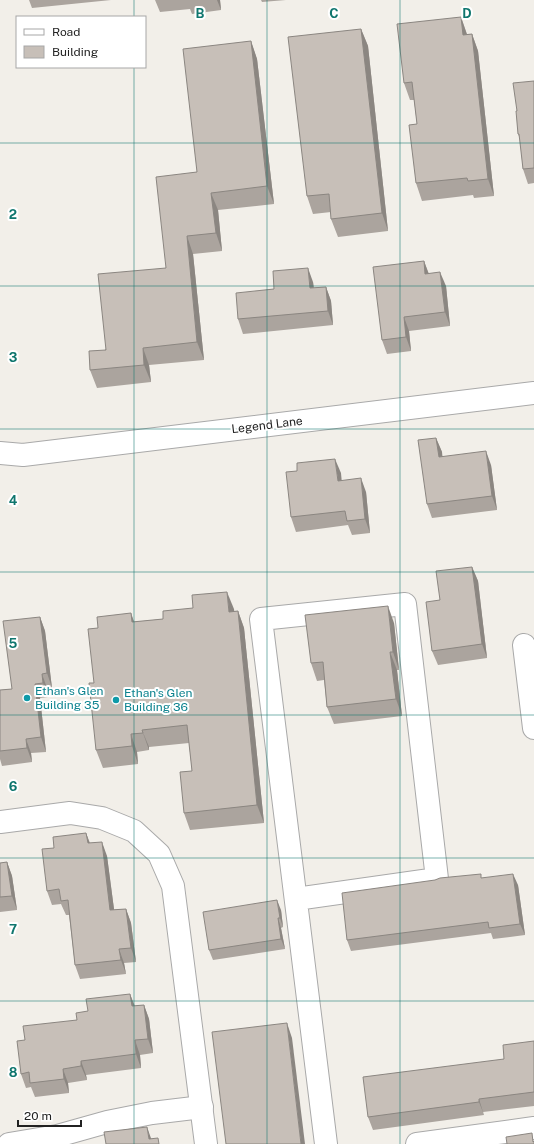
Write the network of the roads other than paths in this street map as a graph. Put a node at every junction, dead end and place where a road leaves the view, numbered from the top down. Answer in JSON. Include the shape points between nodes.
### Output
{"nodes":[{"id":1,"x":534,"y":393,"type":"edge"},
{"id":2,"x":0,"y":453,"type":"edge"},
{"id":3,"x":524,"y":645,"type":"dead end"},
{"id":4,"x":534,"y":728,"type":"edge"},
{"id":5,"x":0,"y":822,"type":"edge"},
{"id":6,"x":296,"y":899,"type":"junction"},
{"id":7,"x":202,"y":1106,"type":"junction"},
{"id":8,"x":534,"y":1128,"type":"edge"},
{"id":9,"x":473,"y":1140,"type":"edge"},
{"id":10,"x":9,"y":1144,"type":"edge"},
{"id":11,"x":206,"y":1144,"type":"edge"},
{"id":12,"x":326,"y":1144,"type":"edge"},
{"id":13,"x":417,"y":1144,"type":"edge"}],
"edges":[{"from":1,"to":2,"type":"street","name":"Legend Lane","via":[[22,455]]},
{"from":3,"to":4,"type":"street"},
{"from":5,"to":7,"type":"street","via":[[70,813],[102,818],[134,831],[159,854],[173,886]]},
{"from":6,"to":6,"type":"street","via":[[261,619],[404,604],[437,880]]},
{"from":6,"to":12,"type":"street"},
{"from":7,"to":10,"type":"street","via":[[152,1113],[57,1136]]},
{"from":7,"to":11,"type":"street"},
{"from":8,"to":9,"type":"street"},
{"from":9,"to":13,"type":"street"}]}
